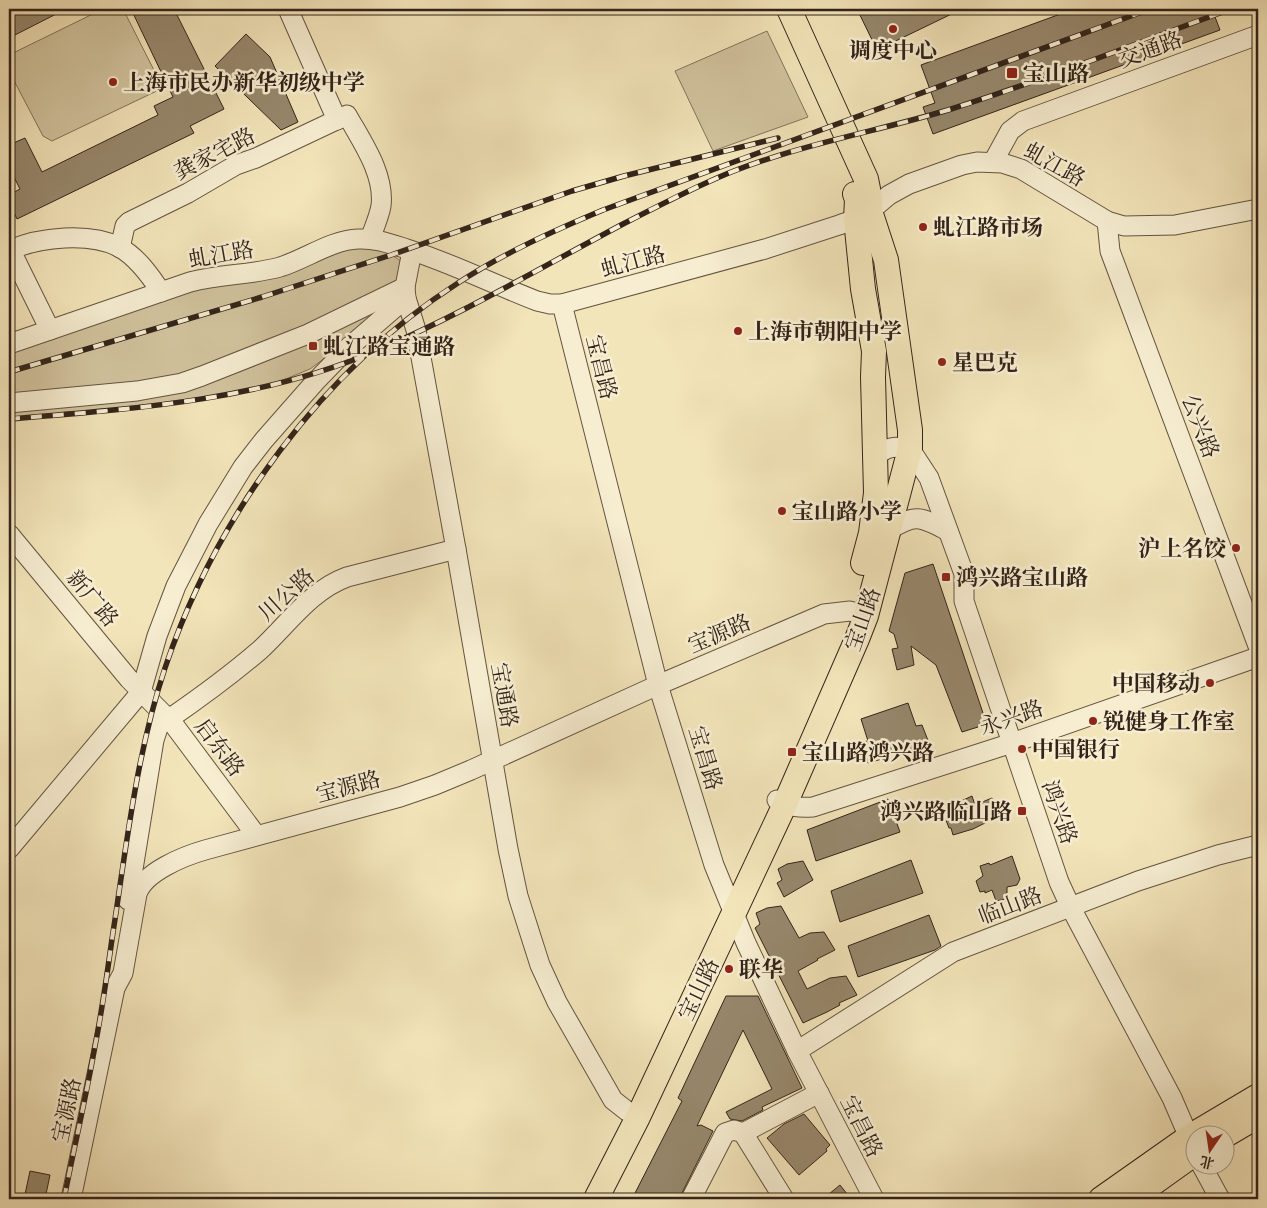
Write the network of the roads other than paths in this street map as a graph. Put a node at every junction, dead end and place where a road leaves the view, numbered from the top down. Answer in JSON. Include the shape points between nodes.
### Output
{"nodes":[{"id":1,"x":288,"y":9,"type":"edge"},
{"id":2,"x":783,"y":9,"type":"edge"},
{"id":3,"x":789,"y":9,"type":"edge"},
{"id":4,"x":1258,"y":35,"type":"edge"},
{"id":5,"x":342,"y":118,"type":"junction"},
{"id":6,"x":994,"y":162,"type":"junction"},
{"id":7,"x":1258,"y":209,"type":"edge"},
{"id":8,"x":863,"y":215,"type":"junction"},
{"id":9,"x":1107,"y":221,"type":"junction"},
{"id":10,"x":370,"y":239,"type":"junction"},
{"id":11,"x":120,"y":248,"type":"junction"},
{"id":12,"x":10,"y":249,"type":"edge"},
{"id":13,"x":412,"y":251,"type":"junction"},
{"id":14,"x":161,"y":292,"type":"junction"},
{"id":15,"x":405,"y":292,"type":"junction"},
{"id":16,"x":562,"y":304,"type":"junction"},
{"id":17,"x":50,"y":330,"type":"junction"},
{"id":18,"x":9,"y":344,"type":"edge"},
{"id":19,"x":874,"y":351,"type":"junction"},
{"id":20,"x":9,"y":403,"type":"edge"},
{"id":21,"x":910,"y":449,"type":"junction"},
{"id":22,"x":875,"y":457,"type":"junction"},
{"id":23,"x":889,"y":530,"type":"junction"},
{"id":24,"x":948,"y":531,"type":"junction"},
{"id":25,"x":9,"y":534,"type":"edge"},
{"id":26,"x":456,"y":549,"type":"junction"},
{"id":27,"x":858,"y":614,"type":"junction"},
{"id":28,"x":1258,"y":646,"type":"edge"},
{"id":29,"x":1258,"y":657,"type":"edge"},
{"id":30,"x":658,"y":685,"type":"junction"},
{"id":31,"x":141,"y":692,"type":"junction"},
{"id":32,"x":167,"y":717,"type":"junction"},
{"id":33,"x":1012,"y":743,"type":"junction"},
{"id":34,"x":492,"y":761,"type":"junction"},
{"id":35,"x":781,"y":802,"type":"junction"},
{"id":36,"x":256,"y":835,"type":"junction"},
{"id":37,"x":1258,"y":845,"type":"edge"},
{"id":38,"x":9,"y":849,"type":"edge"},
{"id":39,"x":730,"y":905,"type":"junction"},
{"id":40,"x":1071,"y":908,"type":"junction"},
{"id":41,"x":115,"y":988,"type":"junction"},
{"id":42,"x":797,"y":1051,"type":"junction"},
{"id":43,"x":819,"y":1093,"type":"junction"},
{"id":44,"x":1258,"y":1096,"type":"edge"},
{"id":45,"x":632,"y":1114,"type":"junction"},
{"id":46,"x":1258,"y":1116,"type":"edge"},
{"id":47,"x":1184,"y":1126,"type":"edge"},
{"id":48,"x":1220,"y":1126,"type":"edge"},
{"id":49,"x":1234,"y":1130,"type":"edge"},
{"id":50,"x":743,"y":1133,"type":"junction"},
{"id":51,"x":1184,"y":1152,"type":"edge"},
{"id":52,"x":1184,"y":1155,"type":"edge"},
{"id":53,"x":1207,"y":1176,"type":"edge"},
{"id":54,"x":72,"y":1199,"type":"edge"},
{"id":55,"x":585,"y":1199,"type":"edge"},
{"id":56,"x":596,"y":1199,"type":"edge"},
{"id":57,"x":691,"y":1199,"type":"edge"},
{"id":58,"x":784,"y":1199,"type":"edge"},
{"id":59,"x":874,"y":1199,"type":"edge"},
{"id":60,"x":1101,"y":1199,"type":"edge"},
{"id":61,"x":1131,"y":1199,"type":"edge"},
{"id":62,"x":1220,"y":1199,"type":"edge"}],
"edges":[{"from":1,"to":5,"type":"street"},
{"from":2,"to":8,"type":"main road","name":"宝山路"},
{"from":3,"to":8,"type":"main road","name":"宝山路","via":[[866,179],[870,199]]},
{"from":4,"to":6,"type":"street","name":"交通路","via":[[1023,121],[1010,131]]},
{"from":5,"to":10,"type":"street","via":[[375,170],[381,190],[381,206]]},
{"from":5,"to":11,"type":"street","name":"龚家宅路","via":[[236,165],[129,222]]},
{"from":6,"to":8,"type":"street","name":"虬江路","via":[[971,162],[909,184]]},
{"from":6,"to":9,"type":"street","name":"虬江路","via":[[1035,176]]},
{"from":7,"to":9,"type":"street","name":"虬江路","via":[[1175,225],[1124,226]]},
{"from":8,"to":16,"type":"street","name":"虬江路","via":[[765,249]]},
{"from":8,"to":19,"type":"main road","name":"宝山路","via":[[863,289]]},
{"from":8,"to":21,"type":"main road","name":"宝山路","via":[[886,260]]},
{"from":9,"to":28,"type":"street","name":"公兴路","via":[[1110,251]]},
{"from":10,"to":13,"type":"street","name":"虬江路"},
{"from":10,"to":14,"type":"street","name":"虬江路","via":[[338,242],[278,268],[208,278]]},
{"from":11,"to":12,"type":"street","via":[[95,241],[59,239]]},
{"from":11,"to":14,"type":"street","via":[[142,266]]},
{"from":12,"to":17,"type":"street"},
{"from":13,"to":15,"type":"street","name":"宝通路"},
{"from":13,"to":16,"type":"street","name":"虬江路","via":[[537,301]]},
{"from":14,"to":17,"type":"street","name":"虬江路"},
{"from":15,"to":20,"type":"street","via":[[182,383],[137,391]]},
{"from":15,"to":26,"type":"street","name":"宝通路","via":[[416,330]]},
{"from":15,"to":31,"type":"street","via":[[315,382],[244,467],[208,524],[176,586]]},
{"from":16,"to":30,"type":"street","name":"宝昌路"},
{"from":17,"to":18,"type":"street","name":"虬江路"},
{"from":19,"to":21,"type":"main road","via":[[897,428]]},
{"from":19,"to":22,"type":"main road","name":"宝山路"},
{"from":21,"to":22,"type":"street","via":[[896,446],[884,449]]},
{"from":21,"to":23,"type":"main road","name":"宝山路"},
{"from":21,"to":24,"type":"street","name":"鸿兴路","via":[[929,478]]},
{"from":22,"to":27,"type":"main road","name":"宝山路","via":[[876,493]]},
{"from":23,"to":24,"type":"street","via":[[905,520],[918,518]]},
{"from":23,"to":27,"type":"main road","name":"宝山路"},
{"from":24,"to":33,"type":"street","name":"鸿兴路","via":[[964,574],[964,601]]},
{"from":25,"to":31,"type":"street","name":"新广路"},
{"from":26,"to":32,"type":"street","name":"川公路","via":[[330,584],[238,669]]},
{"from":26,"to":34,"type":"street","name":"宝通路"},
{"from":27,"to":30,"type":"street","name":"宝源路","via":[[824,614]]},
{"from":27,"to":35,"type":"main road","name":"宝山路"},
{"from":29,"to":33,"type":"street","name":"永兴路"},
{"from":30,"to":34,"type":"street","name":"宝源路"},
{"from":30,"to":39,"type":"street","name":"宝昌路","via":[[714,865]]},
{"from":31,"to":32,"type":"street","name":"启东路"},
{"from":31,"to":38,"type":"street"},
{"from":32,"to":36,"type":"street","name":"启东路"},
{"from":32,"to":41,"type":"street","via":[[160,722],[154,740]]},
{"from":33,"to":35,"type":"street","name":"永兴路","via":[[813,807],[800,808]]},
{"from":33,"to":40,"type":"street","name":"鸿兴路","via":[[1059,882]]},
{"from":34,"to":36,"type":"street","name":"宝源路","via":[[418,791]]},
{"from":34,"to":45,"type":"street","name":"宝通路","via":[[514,880],[540,965],[606,1090],[613,1100]]},
{"from":35,"to":39,"type":"main road","name":"宝山路"},
{"from":36,"to":41,"type":"street","name":"宝源路","via":[[194,854],[144,880],[136,898],[123,973]]},
{"from":37,"to":40,"type":"street","name":"临山路","via":[[1146,878]]},
{"from":39,"to":42,"type":"street","name":"宝昌路"},
{"from":39,"to":45,"type":"main road","name":"宝山路"},
{"from":40,"to":42,"type":"street","name":"临山路","via":[[953,952]]},
{"from":40,"to":47,"type":"street","name":"鸿兴路"},
{"from":41,"to":54,"type":"street","name":"宝源路"},
{"from":42,"to":43,"type":"street","name":"宝昌路"},
{"from":43,"to":50,"type":"street"},
{"from":43,"to":59,"type":"street","name":"宝昌路"},
{"from":44,"to":48,"type":"main road"},
{"from":45,"to":55,"type":"main road","name":"宝山路"},
{"from":45,"to":56,"type":"main road","name":"宝山路"},
{"from":46,"to":49,"type":"main road"},
{"from":50,"to":57,"type":"street","via":[[734,1130],[726,1133]]},
{"from":50,"to":58,"type":"street"},
{"from":51,"to":60,"type":"main road"},
{"from":52,"to":61,"type":"main road"},
{"from":53,"to":62,"type":"street"}]}
